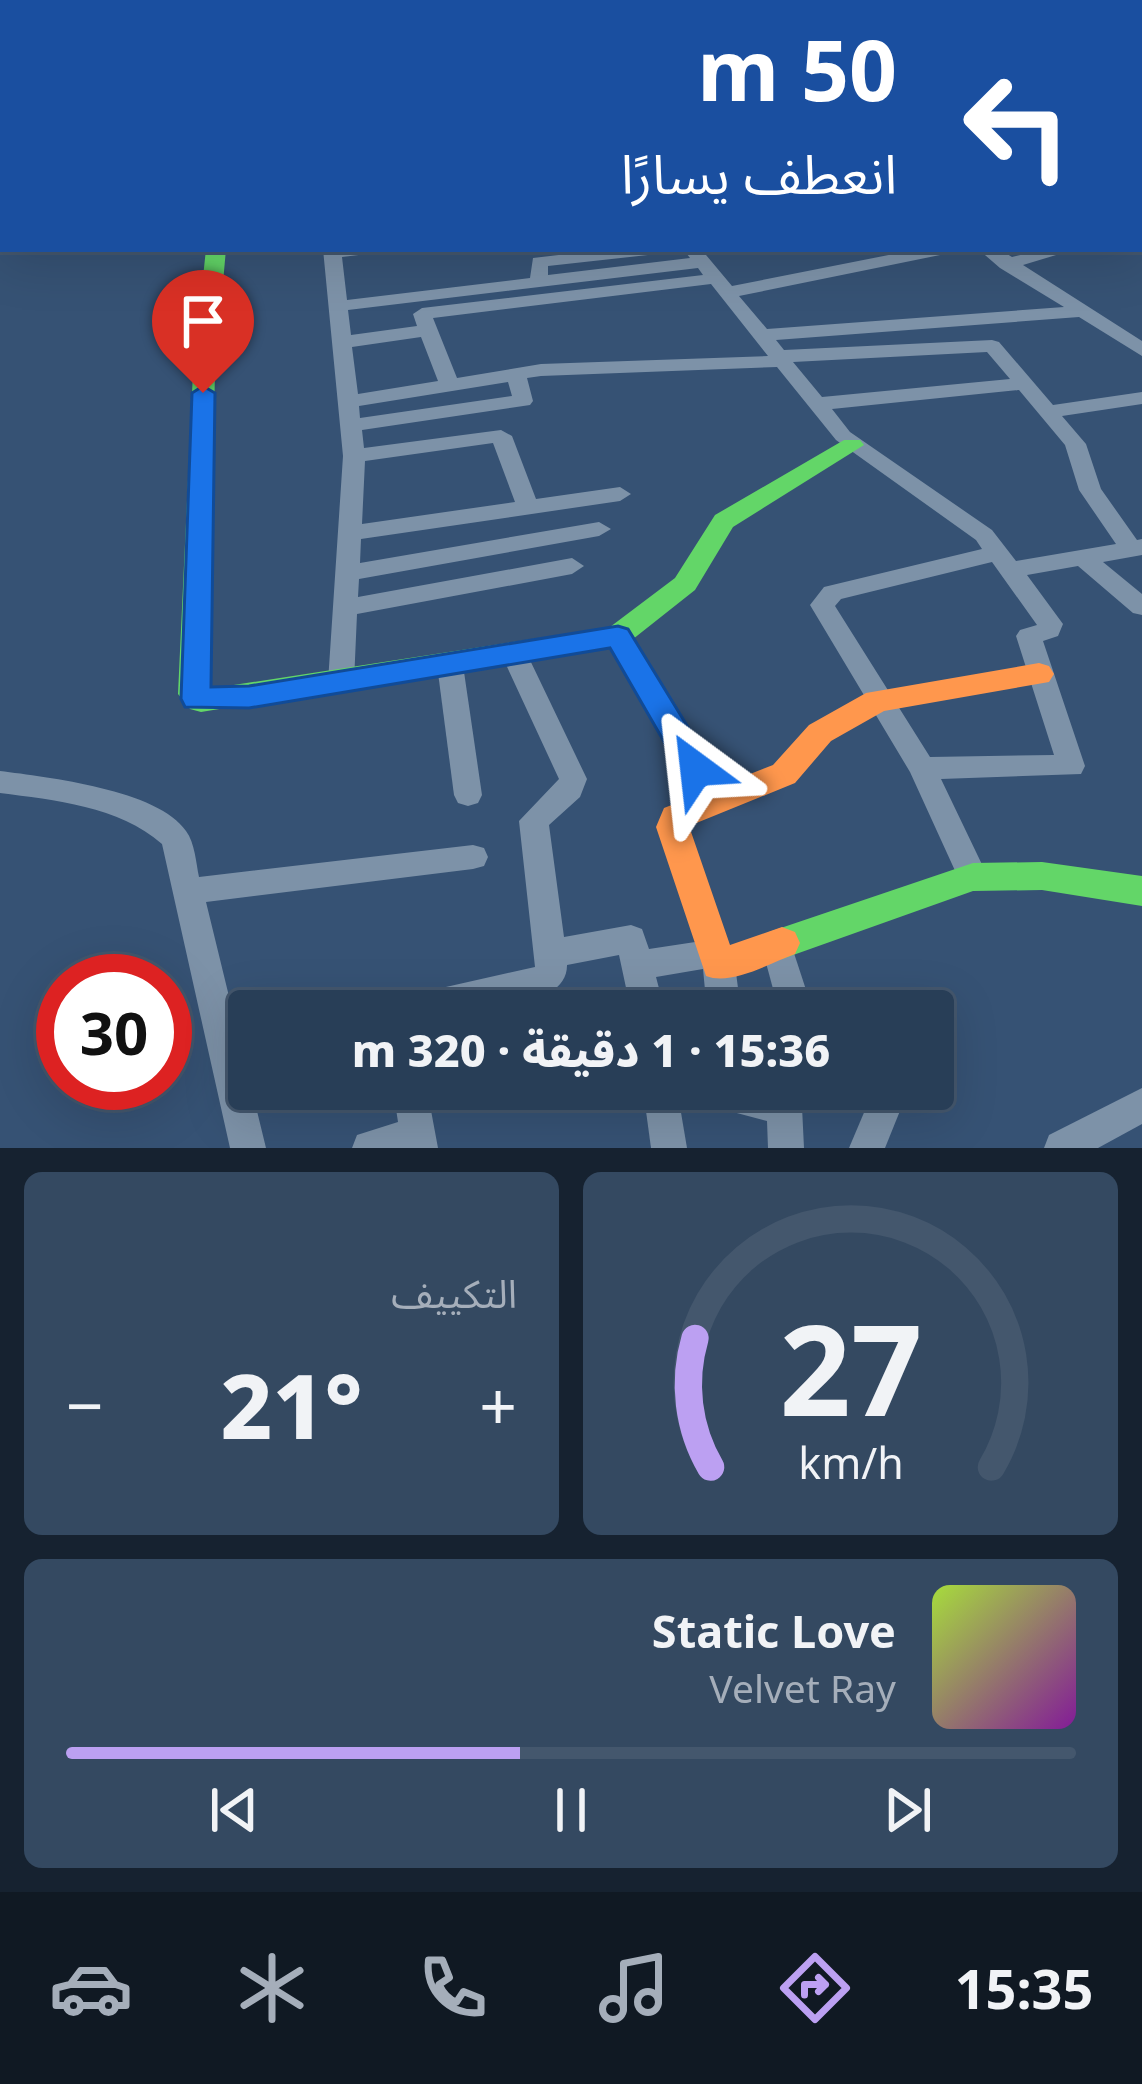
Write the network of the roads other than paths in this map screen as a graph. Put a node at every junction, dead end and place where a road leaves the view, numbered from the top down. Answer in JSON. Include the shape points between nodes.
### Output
{"nodes":[{"id":1,"x":216,"y":252,"type":"edge"},
{"id":2,"x":332,"y":252,"type":"edge"},
{"id":3,"x":630,"y":252,"type":"edge"},
{"id":4,"x":927,"y":252,"type":"edge"},
{"id":5,"x":991,"y":252,"type":"edge"},
{"id":6,"x":1054,"y":252,"type":"edge"},
{"id":7,"x":698,"y":256,"type":"edge"},
{"id":8,"x":1006,"y":264,"type":"junction"},
{"id":9,"x":539,"y":280,"type":"junction"},
{"id":10,"x":725,"y":285,"type":"junction"},
{"id":11,"x":339,"y":306,"type":"junction"},
{"id":12,"x":1078,"y":312,"type":"junction"},
{"id":13,"x":428,"y":330,"type":"junction"},
{"id":14,"x":765,"y":335,"type":"junction"},
{"id":15,"x":344,"y":342,"type":"junction"},
{"id":16,"x":1142,"y":350,"type":"edge"},
{"id":17,"x":782,"y":358,"type":"junction"},
{"id":18,"x":515,"y":373,"type":"junction"},
{"id":19,"x":449,"y":383,"type":"junction"},
{"id":20,"x":1023,"y":384,"type":"junction"},
{"id":21,"x":1142,"y":398,"type":"edge"},
{"id":22,"x":350,"y":402,"type":"junction"},
{"id":23,"x":816,"y":404,"type":"junction"},
{"id":24,"x":1048,"y":412,"type":"junction"},
{"id":25,"x":352,"y":425,"type":"junction"},
{"id":26,"x":852,"y":445,"type":"junction"},
{"id":27,"x":354,"y":455,"type":"junction"},
{"id":28,"x":620,"y":494,"type":"dead end"},
{"id":29,"x":529,"y":506,"type":"junction"},
{"id":30,"x":599,"y":529,"type":"dead end"},
{"id":31,"x":350,"y":533,"type":"junction"},
{"id":32,"x":1137,"y":549,"type":"edge"},
{"id":33,"x":1085,"y":560,"type":"junction"},
{"id":34,"x":1005,"y":561,"type":"junction"},
{"id":35,"x":572,"y":566,"type":"dead end"},
{"id":36,"x":348,"y":573,"type":"junction"},
{"id":37,"x":1142,"y":607,"type":"edge"},
{"id":38,"x":346,"y":608,"type":"junction"},
{"id":39,"x":618,"y":636,"type":"junction"},
{"id":40,"x":515,"y":656,"type":"junction"},
{"id":41,"x":450,"y":665,"type":"junction"},
{"id":42,"x":1039,"y":674,"type":"junction"},
{"id":43,"x":341,"y":682,"type":"junction"},
{"id":44,"x":877,"y":701,"type":"junction"},
{"id":45,"x":922,"y":768,"type":"junction"},
{"id":46,"x":0,"y":782,"type":"edge"},
{"id":47,"x":468,"y":795,"type":"dead end"},
{"id":48,"x":716,"y":802,"type":"junction"},
{"id":49,"x":473,"y":857,"type":"dead end"},
{"id":50,"x":973,"y":877,"type":"junction"},
{"id":51,"x":190,"y":891,"type":"junction"},
{"id":52,"x":1142,"y":891,"type":"edge"},
{"id":53,"x":778,"y":948,"type":"junction"},
{"id":54,"x":553,"y":953,"type":"junction"},
{"id":55,"x":717,"y":959,"type":"junction"},
{"id":56,"x":642,"y":965,"type":"junction"},
{"id":57,"x":508,"y":990,"type":"edge"},
{"id":58,"x":645,"y":990,"type":"edge"},
{"id":59,"x":721,"y":990,"type":"edge"},
{"id":60,"x":790,"y":990,"type":"edge"},
{"id":61,"x":228,"y":1012,"type":"edge"},
{"id":62,"x":1142,"y":1105,"type":"edge"},
{"id":63,"x":244,"y":1110,"type":"edge"},
{"id":64,"x":413,"y":1110,"type":"edge"},
{"id":65,"x":663,"y":1110,"type":"edge"},
{"id":66,"x":788,"y":1110,"type":"edge"},
{"id":67,"x":883,"y":1110,"type":"edge"},
{"id":68,"x":418,"y":1141,"type":"edge"},
{"id":69,"x":248,"y":1148,"type":"edge"},
{"id":70,"x":370,"y":1148,"type":"edge"},
{"id":71,"x":669,"y":1148,"type":"edge"},
{"id":72,"x":786,"y":1148,"type":"edge"},
{"id":73,"x":867,"y":1148,"type":"edge"},
{"id":74,"x":1062,"y":1148,"type":"edge"}],
"edges":[{"from":1,"to":43,"type":"street","via":[[193,694],[218,701]]},
{"from":2,"to":11,"type":"street"},
{"from":3,"to":9,"type":"street","via":[[539,262]]},
{"from":4,"to":10,"type":"street"},
{"from":5,"to":8,"type":"street"},
{"from":6,"to":8,"type":"street"},
{"from":7,"to":9,"type":"street"},
{"from":7,"to":10,"type":"street"},
{"from":8,"to":12,"type":"street"},
{"from":9,"to":11,"type":"street"},
{"from":10,"to":13,"type":"street","via":[[422,314]]},
{"from":10,"to":14,"type":"street"},
{"from":11,"to":15,"type":"street"},
{"from":12,"to":14,"type":"street"},
{"from":12,"to":16,"type":"street"},
{"from":13,"to":15,"type":"street"},
{"from":13,"to":19,"type":"street"},
{"from":14,"to":17,"type":"street"},
{"from":15,"to":22,"type":"street"},
{"from":17,"to":18,"type":"street"},
{"from":17,"to":20,"type":"street","via":[[992,346]]},
{"from":17,"to":23,"type":"street"},
{"from":18,"to":19,"type":"street"},
{"from":18,"to":25,"type":"street","via":[[523,401]]},
{"from":19,"to":22,"type":"street"},
{"from":20,"to":23,"type":"street"},
{"from":20,"to":24,"type":"street"},
{"from":21,"to":24,"type":"street"},
{"from":22,"to":25,"type":"street"},
{"from":23,"to":26,"type":"street"},
{"from":24,"to":32,"type":"street","via":[[1075,444],[1090,490]]},
{"from":25,"to":27,"type":"street"},
{"from":26,"to":34,"type":"street","via":[[966,520]]},
{"from":26,"to":39,"type":"street","via":[[724,521],[685,584]]},
{"from":27,"to":29,"type":"street","via":[[501,436]]},
{"from":27,"to":31,"type":"street"},
{"from":28,"to":29,"type":"street"},
{"from":29,"to":31,"type":"street"},
{"from":30,"to":36,"type":"street"},
{"from":31,"to":36,"type":"street"},
{"from":32,"to":33,"type":"street"},
{"from":33,"to":34,"type":"street"},
{"from":33,"to":37,"type":"street"},
{"from":34,"to":42,"type":"street","via":[[1051,626],[1029,636]]},
{"from":34,"to":44,"type":"street","via":[[824,600]]},
{"from":35,"to":38,"type":"street"},
{"from":36,"to":38,"type":"street"},
{"from":38,"to":43,"type":"street"},
{"from":39,"to":40,"type":"street"},
{"from":39,"to":48,"type":"street"},
{"from":40,"to":41,"type":"street"},
{"from":40,"to":54,"type":"street","via":[[572,779],[534,821]]},
{"from":41,"to":43,"type":"street"},
{"from":41,"to":47,"type":"street"},
{"from":42,"to":44,"type":"street"},
{"from":42,"to":45,"type":"street","via":[[1071,766]]},
{"from":44,"to":45,"type":"street"},
{"from":44,"to":48,"type":"street","via":[[820,733],[784,773]]},
{"from":45,"to":50,"type":"street"},
{"from":46,"to":51,"type":"street","via":[[62,791],[160,825],[179,845]]},
{"from":48,"to":55,"type":"street","via":[[679,815],[672,827]]},
{"from":49,"to":51,"type":"street"},
{"from":50,"to":52,"type":"street","via":[[1042,876]]},
{"from":50,"to":53,"type":"street"},
{"from":51,"to":61,"type":"street"},
{"from":53,"to":55,"type":"street"},
{"from":53,"to":60,"type":"street"},
{"from":54,"to":56,"type":"street","via":[[631,939]]},
{"from":54,"to":57,"type":"street","via":[[542,983]]},
{"from":55,"to":56,"type":"street"},
{"from":55,"to":59,"type":"street"},
{"from":56,"to":58,"type":"street"},
{"from":62,"to":74,"type":"street"},
{"from":63,"to":69,"type":"street"},
{"from":64,"to":68,"type":"street"},
{"from":65,"to":71,"type":"street"},
{"from":66,"to":72,"type":"street"},
{"from":67,"to":73,"type":"street"},
{"from":68,"to":70,"type":"street"}]}
